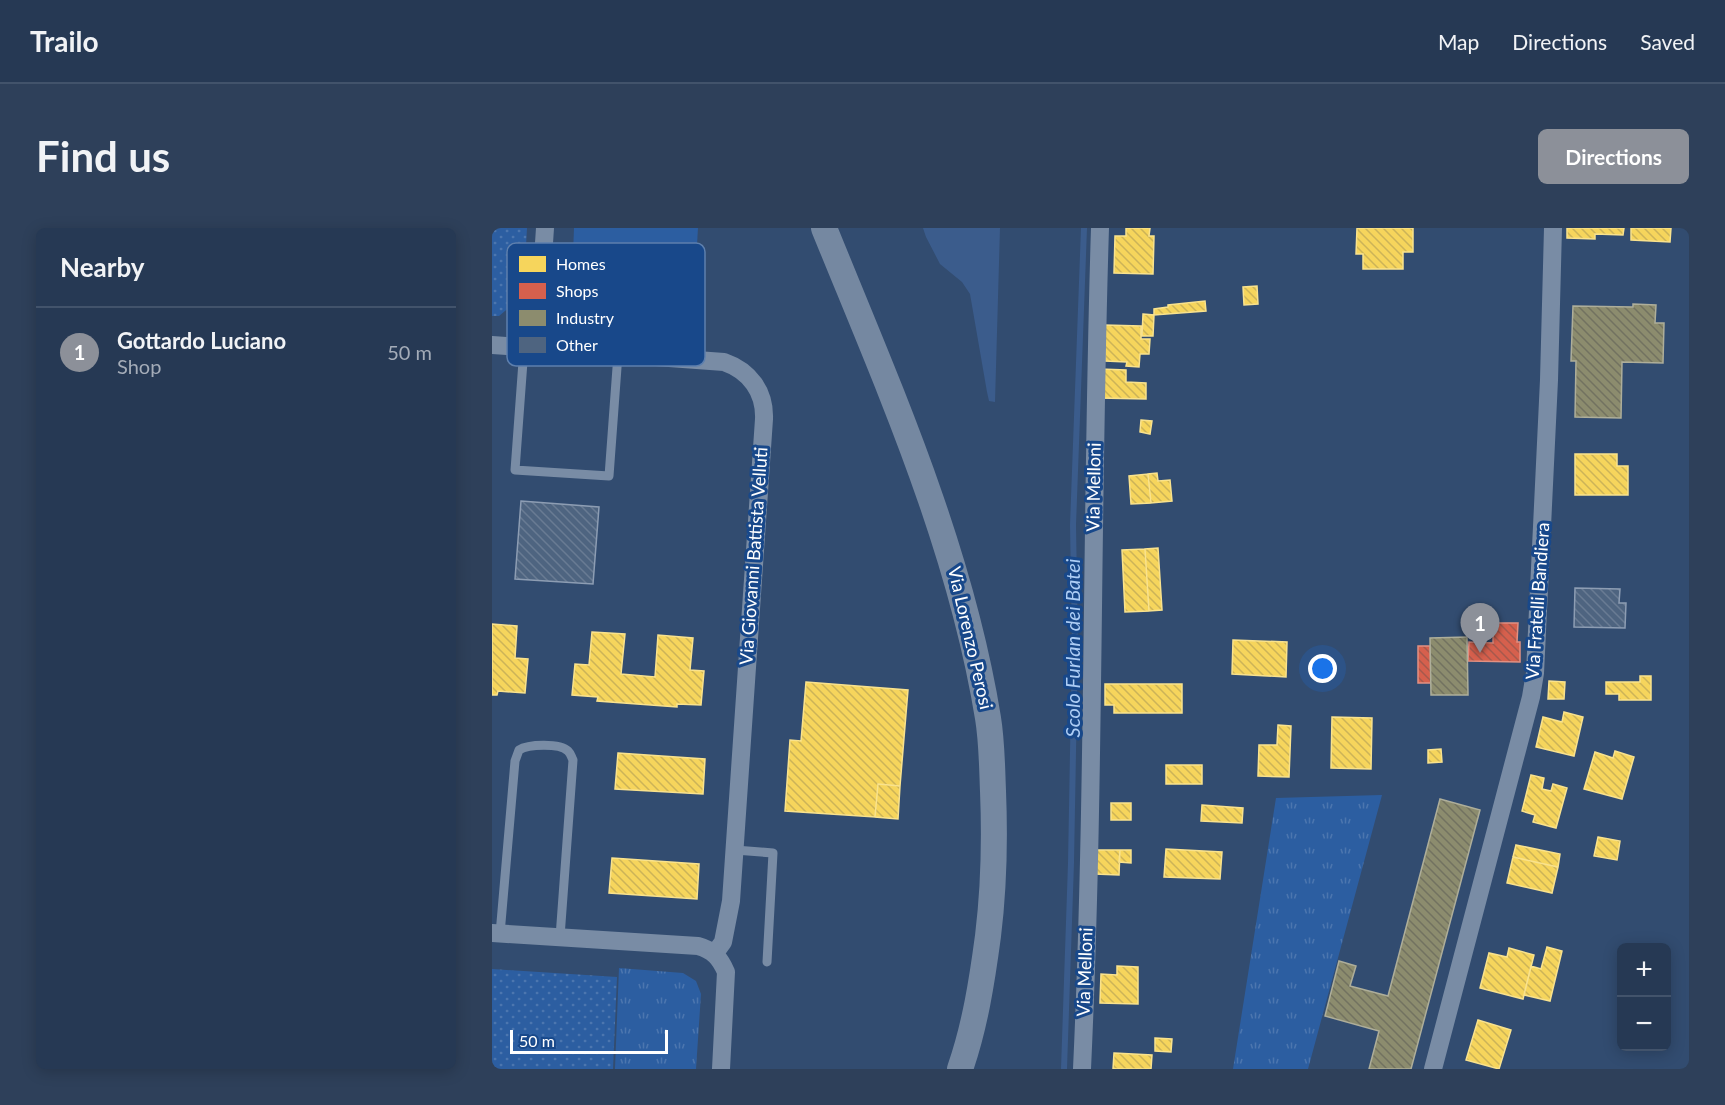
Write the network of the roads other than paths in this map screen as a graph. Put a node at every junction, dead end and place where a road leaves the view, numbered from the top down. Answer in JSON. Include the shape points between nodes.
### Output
{"nodes":[{"id":1,"x":545,"y":228,"type":"edge"},
{"id":2,"x":824,"y":228,"type":"edge"},
{"id":3,"x":1100,"y":228,"type":"edge"},
{"id":4,"x":1553,"y":228,"type":"edge"},
{"id":5,"x":543,"y":243,"type":"edge"},
{"id":6,"x":492,"y":345,"type":"edge"},
{"id":7,"x":507,"y":347,"type":"edge"},
{"id":8,"x":705,"y":361,"type":"edge"},
{"id":9,"x":529,"y":366,"type":"edge"},
{"id":10,"x":617,"y":366,"type":"edge"},
{"id":11,"x":735,"y":850,"type":"junction"},
{"id":12,"x":496,"y":933,"type":"edge"},
{"id":13,"x":560,"y":938,"type":"junction"},
{"id":14,"x":715,"y":953,"type":"junction"},
{"id":15,"x":767,"y":962,"type":"dead end"},
{"id":16,"x":721,"y":1069,"type":"edge"},
{"id":17,"x":960,"y":1069,"type":"edge"},
{"id":18,"x":1082,"y":1069,"type":"edge"},
{"id":19,"x":1433,"y":1069,"type":"edge"}],
"edges":[{"from":1,"to":5,"type":"street"},
{"from":2,"to":17,"type":"main road","name":"Via Lorenzo Perosi","via":[[927,483],[975,650],[988,720],[995,841],[992,901],[983,975]]},
{"from":3,"to":18,"type":"street","name":"Via Melloni"},
{"from":4,"to":19,"type":"street","name":"Via Fratelli Bandiera","via":[[1535,673]]},
{"from":6,"to":7,"type":"street","name":"Via Giovanni Battista Velluti"},
{"from":8,"to":11,"type":"street","name":"Via Giovanni Battista Velluti","via":[[738,368],[750,377],[763,404]]},
{"from":9,"to":10,"type":"lane","via":[[515,470],[609,476]]},
{"from":11,"to":14,"type":"street","name":"Via Giovanni Battista Velluti","via":[[727,922],[723,942]]},
{"from":11,"to":15,"type":"lane","via":[[773,853]]},
{"from":12,"to":13,"type":"street"},
{"from":12,"to":13,"type":"lane","via":[[515,761],[519,750],[530,745],[564,748],[573,760]]},
{"from":13,"to":14,"type":"street","via":[[698,946]]},
{"from":14,"to":16,"type":"street","via":[[726,972]]}]}
